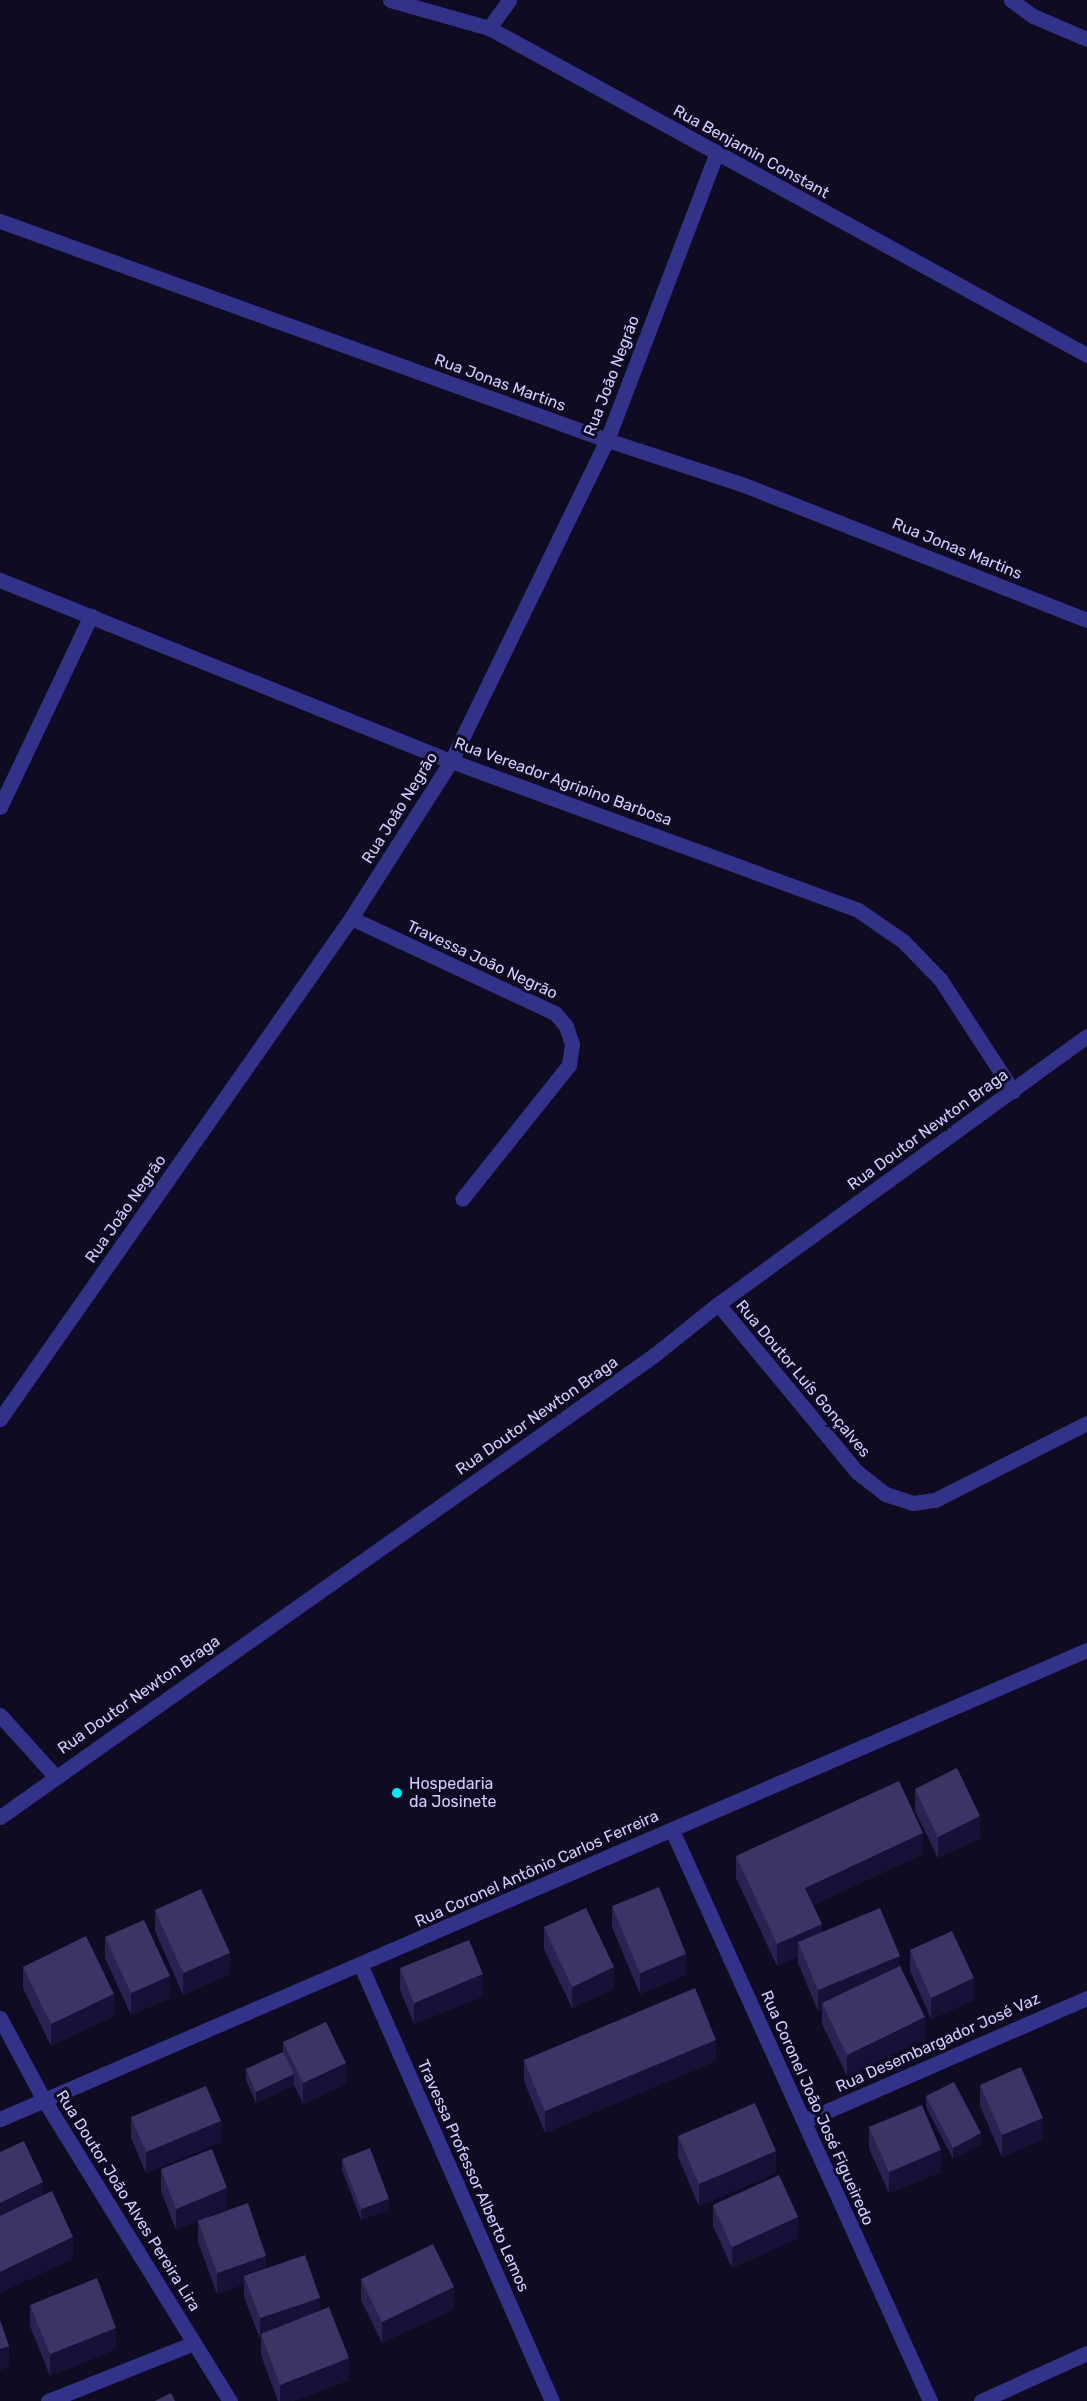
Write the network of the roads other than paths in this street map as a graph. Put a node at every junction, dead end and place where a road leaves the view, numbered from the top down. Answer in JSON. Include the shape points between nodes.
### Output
{"nodes":[{"id":1,"x":390,"y":0,"type":"edge"},
{"id":2,"x":509,"y":0,"type":"edge"},
{"id":3,"x":1011,"y":0,"type":"edge"},
{"id":4,"x":489,"y":28,"type":"junction"},
{"id":5,"x":1087,"y":39,"type":"edge"},
{"id":6,"x":716,"y":153,"type":"junction"},
{"id":7,"x":0,"y":221,"type":"edge"},
{"id":8,"x":1087,"y":355,"type":"edge"},
{"id":9,"x":607,"y":440,"type":"junction"},
{"id":10,"x":0,"y":580,"type":"edge"},
{"id":11,"x":91,"y":615,"type":"junction"},
{"id":12,"x":1087,"y":620,"type":"edge"},
{"id":13,"x":451,"y":761,"type":"junction"},
{"id":14,"x":0,"y":807,"type":"edge"},
{"id":15,"x":351,"y":918,"type":"junction"},
{"id":16,"x":1087,"y":1036,"type":"edge"},
{"id":17,"x":1013,"y":1091,"type":"junction"},
{"id":18,"x":462,"y":1199,"type":"dead end"},
{"id":19,"x":718,"y":1304,"type":"junction"},
{"id":20,"x":0,"y":1419,"type":"edge"},
{"id":21,"x":1087,"y":1423,"type":"edge"},
{"id":22,"x":1087,"y":1650,"type":"edge"},
{"id":23,"x":0,"y":1715,"type":"edge"},
{"id":24,"x":55,"y":1776,"type":"junction"},
{"id":25,"x":0,"y":1817,"type":"edge"},
{"id":26,"x":672,"y":1830,"type":"junction"},
{"id":27,"x":361,"y":1966,"type":"junction"},
{"id":28,"x":1087,"y":1998,"type":"edge"},
{"id":29,"x":0,"y":2018,"type":"edge"},
{"id":30,"x":44,"y":2100,"type":"junction"},
{"id":31,"x":0,"y":2119,"type":"edge"},
{"id":32,"x":804,"y":2121,"type":"junction"},
{"id":33,"x":194,"y":2343,"type":"junction"},
{"id":34,"x":1087,"y":2353,"type":"edge"},
{"id":35,"x":48,"y":2401,"type":"edge"},
{"id":36,"x":230,"y":2401,"type":"edge"},
{"id":37,"x":552,"y":2401,"type":"edge"},
{"id":38,"x":930,"y":2401,"type":"edge"},
{"id":39,"x":981,"y":2401,"type":"edge"}],
"edges":[{"from":1,"to":4,"type":"street","name":"Rua Benjamin Constant"},
{"from":2,"to":4,"type":"street"},
{"from":3,"to":5,"type":"street","via":[[1033,16]]},
{"from":4,"to":6,"type":"street","name":"Rua Benjamin Constant"},
{"from":6,"to":8,"type":"street","name":"Rua Benjamin Constant"},
{"from":6,"to":9,"type":"street","name":"Rua João Negrão"},
{"from":7,"to":9,"type":"street","name":"Rua Jonas Martins"},
{"from":9,"to":12,"type":"street","name":"Rua Jonas Martins","via":[[744,485]]},
{"from":9,"to":13,"type":"street","name":"Rua João Negrão"},
{"from":10,"to":11,"type":"street","name":"Rua Vereador Agripino Barbosa"},
{"from":11,"to":13,"type":"street","name":"Rua Vereador Agripino Barbosa"},
{"from":11,"to":14,"type":"street"},
{"from":13,"to":15,"type":"street","name":"Rua João Negrão"},
{"from":13,"to":17,"type":"street","name":"Rua Vereador Agripino Barbosa","via":[[858,910],[903,941],[940,979]]},
{"from":15,"to":18,"type":"street","name":"Travessa João Negrão","via":[[555,1013],[566,1026],[572,1045],[569,1065]]},
{"from":15,"to":20,"type":"street","name":"Rua João Negrão"},
{"from":16,"to":17,"type":"street","name":"Rua Doutor Newton Braga"},
{"from":17,"to":19,"type":"street","name":"Rua Doutor Newton Braga"},
{"from":19,"to":21,"type":"street","name":"Rua Doutor Luís Gonçalves","via":[[857,1472],[885,1494],[913,1503],[935,1500]]},
{"from":19,"to":24,"type":"street","name":"Rua Doutor Newton Braga","via":[[653,1356]]},
{"from":22,"to":26,"type":"street","name":"Rua Coronel Antônio Carlos Ferreira"},
{"from":23,"to":24,"type":"street"},
{"from":24,"to":25,"type":"street","name":"Rua Doutor Newton Braga"},
{"from":26,"to":27,"type":"street","name":"Rua Coronel Antônio Carlos Ferreira"},
{"from":26,"to":32,"type":"street","name":"Rua Coronel João José Figueiredo"},
{"from":27,"to":30,"type":"street","name":"Rua Coronel Antônio Carlos Ferreira"},
{"from":27,"to":37,"type":"street","name":"Travessa Professor Alberto Lemos"},
{"from":28,"to":32,"type":"street","name":"Rua Desembargador José Vaz"},
{"from":29,"to":30,"type":"street","name":"Rua Doutor João Alves Pereira Lira"},
{"from":30,"to":31,"type":"street","name":"Rua Coronel Antônio Carlos Ferreira"},
{"from":30,"to":33,"type":"street","name":"Rua Doutor João Alves Pereira Lira"},
{"from":32,"to":38,"type":"street","name":"Rua Coronel João José Figueiredo"},
{"from":33,"to":35,"type":"street"},
{"from":33,"to":36,"type":"street","name":"Rua Doutor João Alves Pereira Lira"},
{"from":34,"to":39,"type":"street"}]}
